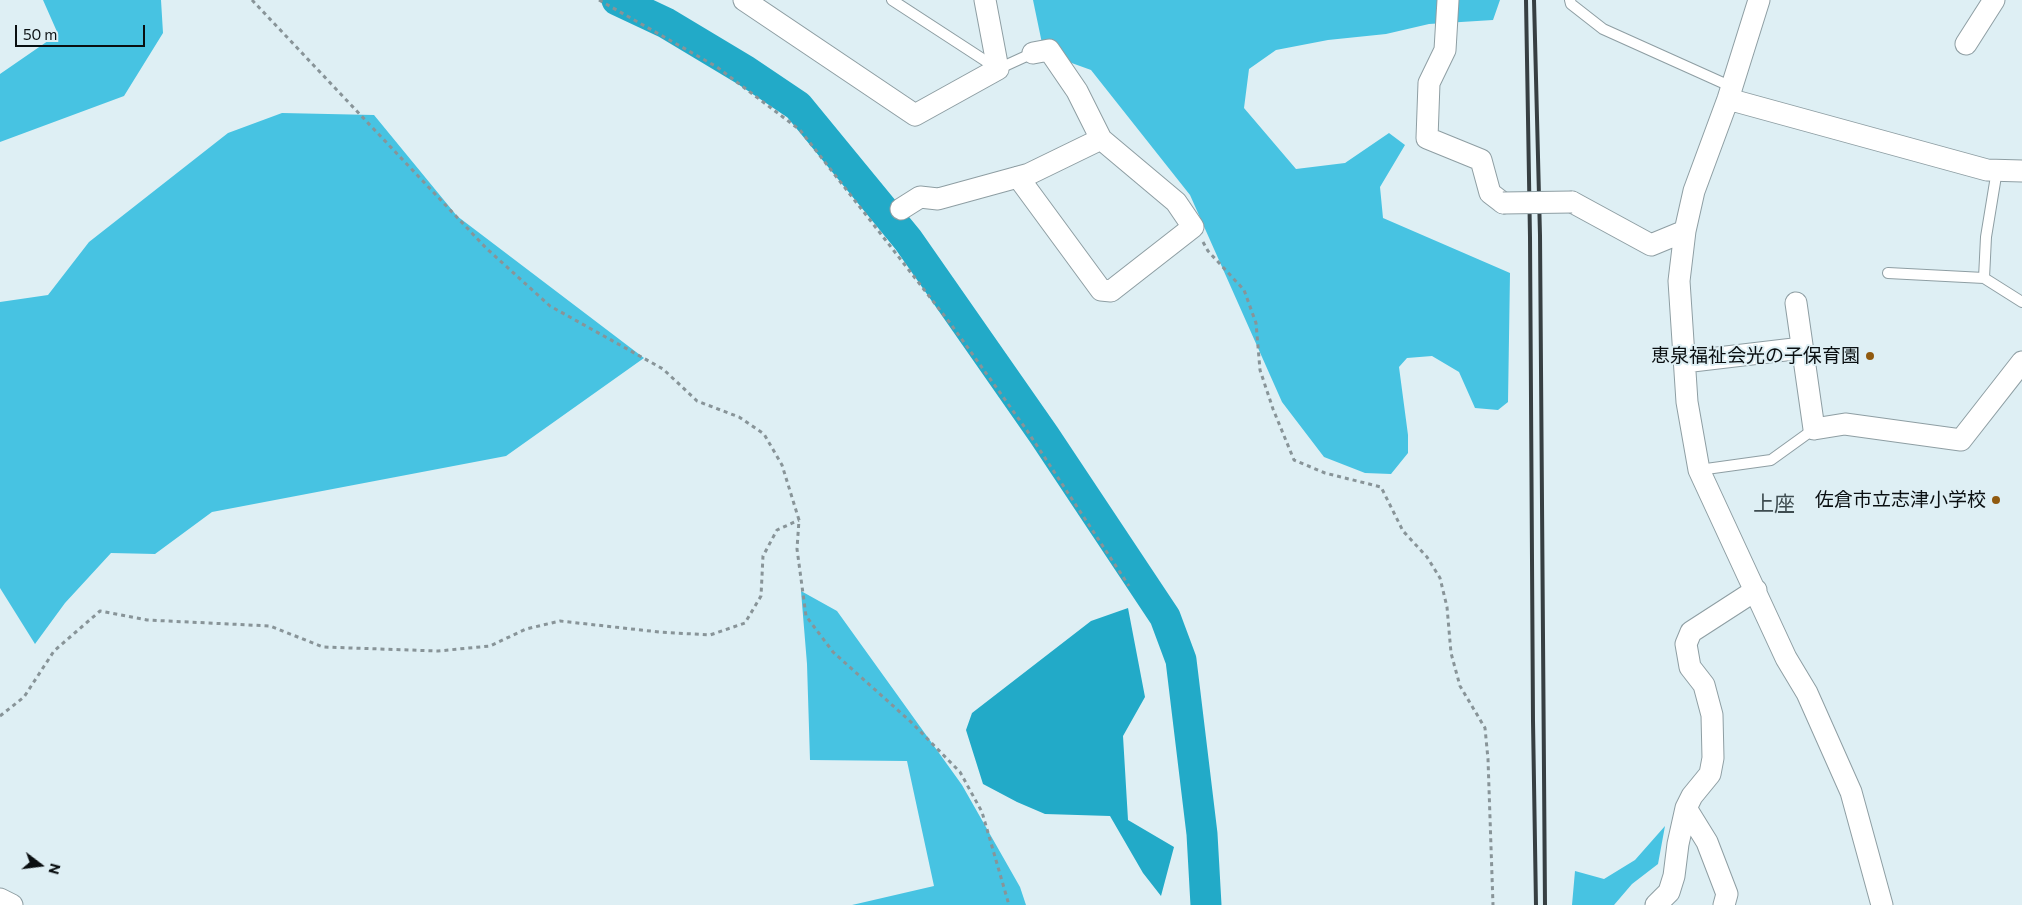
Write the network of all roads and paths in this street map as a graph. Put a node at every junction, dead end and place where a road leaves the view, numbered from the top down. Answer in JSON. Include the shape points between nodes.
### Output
{"nodes":[{"id":1,"x":252,"y":0,"type":"edge"},
{"id":2,"x":599,"y":0,"type":"edge"},
{"id":3,"x":744,"y":0,"type":"edge"},
{"id":4,"x":892,"y":0,"type":"edge"},
{"id":5,"x":985,"y":0,"type":"edge"},
{"id":6,"x":1448,"y":0,"type":"edge"},
{"id":7,"x":1570,"y":0,"type":"edge"},
{"id":8,"x":1759,"y":0,"type":"edge"},
{"id":9,"x":1994,"y":0,"type":"edge"},
{"id":10,"x":1966,"y":44,"type":"dead end"},
{"id":11,"x":1033,"y":53,"type":"joint"},
{"id":12,"x":998,"y":69,"type":"junction"},
{"id":13,"x":1730,"y":93,"type":"junction"},
{"id":14,"x":1100,"y":139,"type":"junction"},
{"id":15,"x":1997,"y":170,"type":"junction"},
{"id":16,"x":2022,"y":171,"type":"edge"},
{"id":17,"x":1018,"y":177,"type":"junction"},
{"id":18,"x":901,"y":209,"type":"dead end"},
{"id":19,"x":1193,"y":226,"type":"junction"},
{"id":20,"x":1685,"y":231,"type":"junction"},
{"id":21,"x":1888,"y":273,"type":"dead end"},
{"id":22,"x":1984,"y":278,"type":"junction"},
{"id":23,"x":2022,"y":302,"type":"edge"},
{"id":24,"x":1796,"y":303,"type":"dead end"},
{"id":25,"x":1802,"y":348,"type":"junction"},
{"id":26,"x":1684,"y":362,"type":"junction"},
{"id":27,"x":2022,"y":362,"type":"edge"},
{"id":28,"x":1814,"y":429,"type":"junction"},
{"id":29,"x":1699,"y":470,"type":"junction"},
{"id":30,"x":799,"y":520,"type":"junction"},
{"id":31,"x":1129,"y":586,"type":"dead end"},
{"id":32,"x":1756,"y":590,"type":"junction"},
{"id":33,"x":0,"y":716,"type":"edge"},
{"id":34,"x":1686,"y":808,"type":"junction"},
{"id":35,"x":0,"y":899,"type":"edge"},
{"id":36,"x":12,"y":905,"type":"edge"},
{"id":37,"x":1008,"y":905,"type":"edge"},
{"id":38,"x":1493,"y":905,"type":"edge"},
{"id":39,"x":1656,"y":905,"type":"edge"},
{"id":40,"x":1724,"y":905,"type":"edge"},
{"id":41,"x":1882,"y":905,"type":"edge"}],
"edges":[{"from":1,"to":30,"type":"path","via":[[486,248],[550,306],[663,369],[697,401],[739,417],[764,434],[782,466]]},
{"from":2,"to":31,"type":"path","via":[[717,68],[800,130],[956,331],[1026,429]]},
{"from":3,"to":12,"type":"street","via":[[915,115]]},
{"from":4,"to":12,"type":"lane"},
{"from":5,"to":12,"type":"street"},
{"from":6,"to":20,"type":"street","bridge":true,"via":[[1445,50],[1429,84],[1428,138],[1481,160],[1490,194],[1503,203],[1572,202],[1651,245]]},
{"from":7,"to":13,"type":"lane","via":[[1603,29]]},
{"from":8,"to":13,"type":"street"},
{"from":9,"to":10,"type":"street"},
{"from":11,"to":12,"type":"lane"},
{"from":11,"to":14,"type":"street","via":[[1049,50],[1077,91]]},
{"from":13,"to":15,"type":"street","via":[[1977,168]]},
{"from":13,"to":20,"type":"street","via":[[1694,191]]},
{"from":14,"to":17,"type":"street"},
{"from":14,"to":19,"type":"street","via":[[1176,202]]},
{"from":15,"to":16,"type":"street"},
{"from":15,"to":22,"type":"lane","via":[[1986,238]]},
{"from":17,"to":18,"type":"street","via":[[938,199],[920,197]]},
{"from":17,"to":19,"type":"street","via":[[1101,290],[1111,291]]},
{"from":19,"to":38,"type":"path","via":[[1208,251],[1244,290],[1256,323],[1260,370],[1294,460],[1325,473],[1380,487],[1403,531],[1427,557],[1440,578],[1447,607],[1451,653],[1460,686],[1485,728]]},
{"from":20,"to":26,"type":"street","via":[[1679,281]]},
{"from":21,"to":22,"type":"lane"},
{"from":22,"to":23,"type":"lane"},
{"from":24,"to":25,"type":"street"},
{"from":25,"to":26,"type":"street"},
{"from":25,"to":28,"type":"street"},
{"from":26,"to":29,"type":"street","via":[[1687,402]]},
{"from":27,"to":28,"type":"street","via":[[1961,440],[1845,424]]},
{"from":28,"to":29,"type":"lane","via":[[1771,460]]},
{"from":29,"to":32,"type":"street"},
{"from":30,"to":33,"type":"path","via":[[777,530],[763,556],[761,596],[745,623],[710,635],[560,621],[526,629],[490,646],[438,652],[323,647],[270,626],[147,620],[100,611],[54,651],[24,697]]},
{"from":30,"to":37,"type":"path","via":[[797,550],[806,616],[833,652],[912,722],[960,772],[982,812]]},
{"from":32,"to":34,"type":"street","via":[[1691,632],[1686,644],[1690,668],[1704,685],[1712,715],[1713,758],[1710,774]]},
{"from":32,"to":41,"type":"street","via":[[1851,792]]},
{"from":34,"to":39,"type":"street","via":[[1674,876],[1669,892]]},
{"from":34,"to":40,"type":"street","via":[[1708,842],[1727,894]]},
{"from":35,"to":36,"type":"street"}]}
